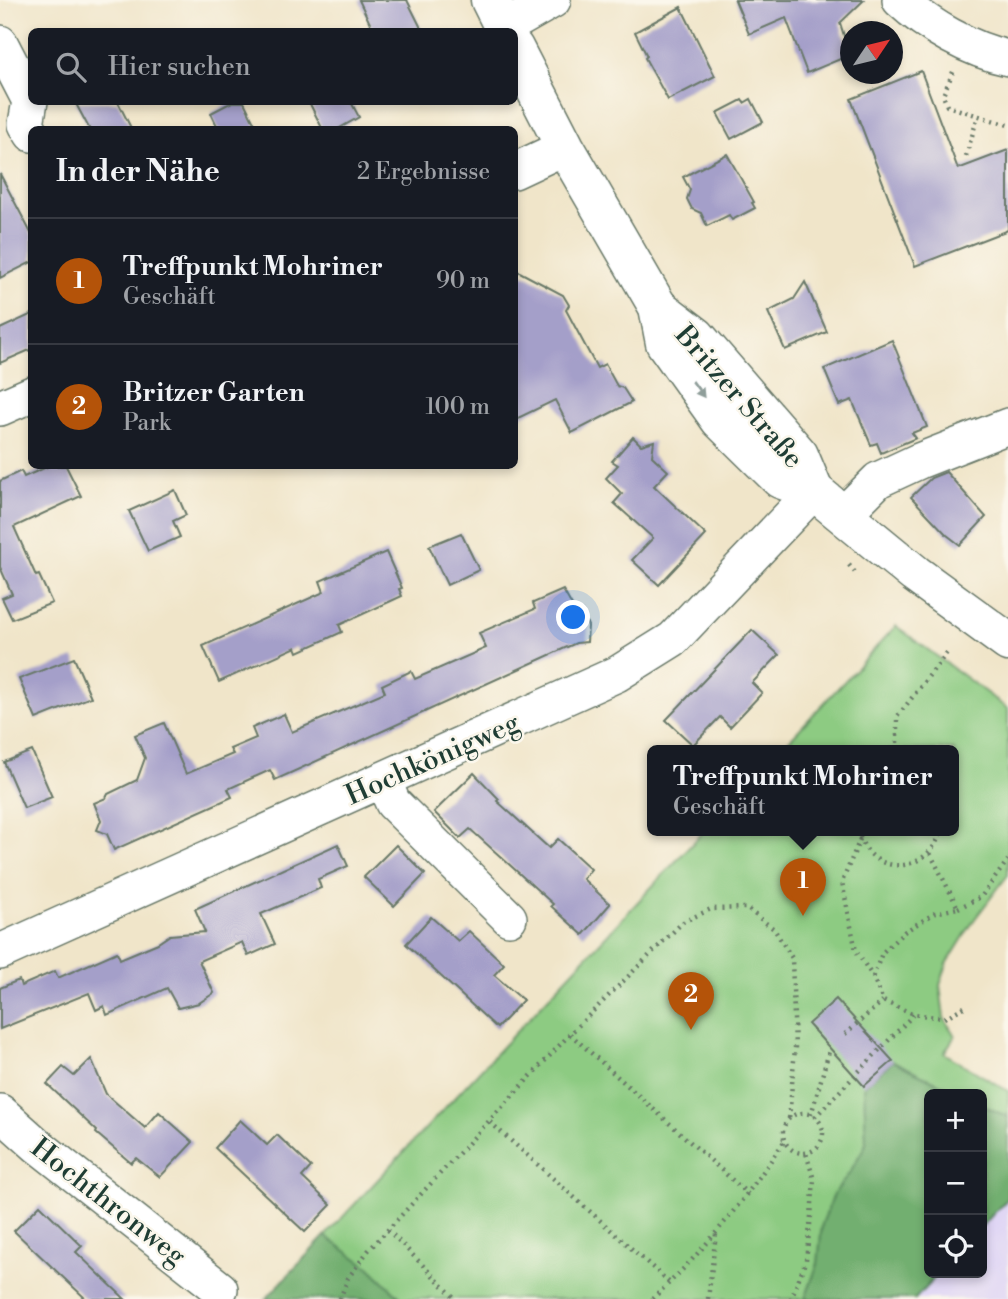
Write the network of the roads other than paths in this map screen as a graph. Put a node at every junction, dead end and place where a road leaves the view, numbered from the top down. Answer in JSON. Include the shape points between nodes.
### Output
{"nodes":[{"id":1,"x":553,"y":0,"type":"edge"},
{"id":2,"x":900,"y":0,"type":"edge"},
{"id":3,"x":504,"y":27,"type":"edge"},
{"id":4,"x":0,"y":43,"type":"edge"},
{"id":5,"x":518,"y":55,"type":"edge"},
{"id":6,"x":1008,"y":58,"type":"edge"},
{"id":7,"x":28,"y":97,"type":"edge"},
{"id":8,"x":29,"y":105,"type":"edge"},
{"id":9,"x":28,"y":127,"type":"edge"},
{"id":10,"x":565,"y":147,"type":"junction"},
{"id":11,"x":518,"y":169,"type":"edge"},
{"id":12,"x":28,"y":396,"type":"edge"},
{"id":13,"x":0,"y":408,"type":"edge"},
{"id":14,"x":1008,"y":426,"type":"edge"},
{"id":15,"x":814,"y":491,"type":"junction"},
{"id":16,"x":843,"y":515,"type":"junction"},
{"id":17,"x":1008,"y":642,"type":"edge"},
{"id":18,"x":383,"y":780,"type":"junction"},
{"id":19,"x":509,"y":919,"type":"dead end"},
{"id":20,"x":0,"y":953,"type":"edge"},
{"id":21,"x":0,"y":1112,"type":"edge"},
{"id":22,"x":220,"y":1289,"type":"dead end"}],
"edges":[{"from":1,"to":3,"type":"street"},
{"from":2,"to":6,"type":"street","via":[[915,14],[966,43]]},
{"from":4,"to":7,"type":"street"},
{"from":5,"to":10,"type":"main road","name":"Britzer Straße"},
{"from":8,"to":9,"type":"street"},
{"from":10,"to":11,"type":"street"},
{"from":10,"to":15,"type":"main road","name":"Britzer Straße","via":[[658,307],[665,343],[720,420],[780,479]]},
{"from":12,"to":13,"type":"street"},
{"from":14,"to":16,"type":"street","via":[[878,480]]},
{"from":15,"to":16,"type":"main road"},
{"from":15,"to":18,"type":"street","name":"Hochkönigweg","via":[[673,639],[646,658]]},
{"from":16,"to":17,"type":"main road"},
{"from":18,"to":19,"type":"street","via":[[393,803]]},
{"from":18,"to":20,"type":"street","name":"Hochkönigweg"},
{"from":21,"to":22,"type":"street","name":"Hochthronweg"}]}
